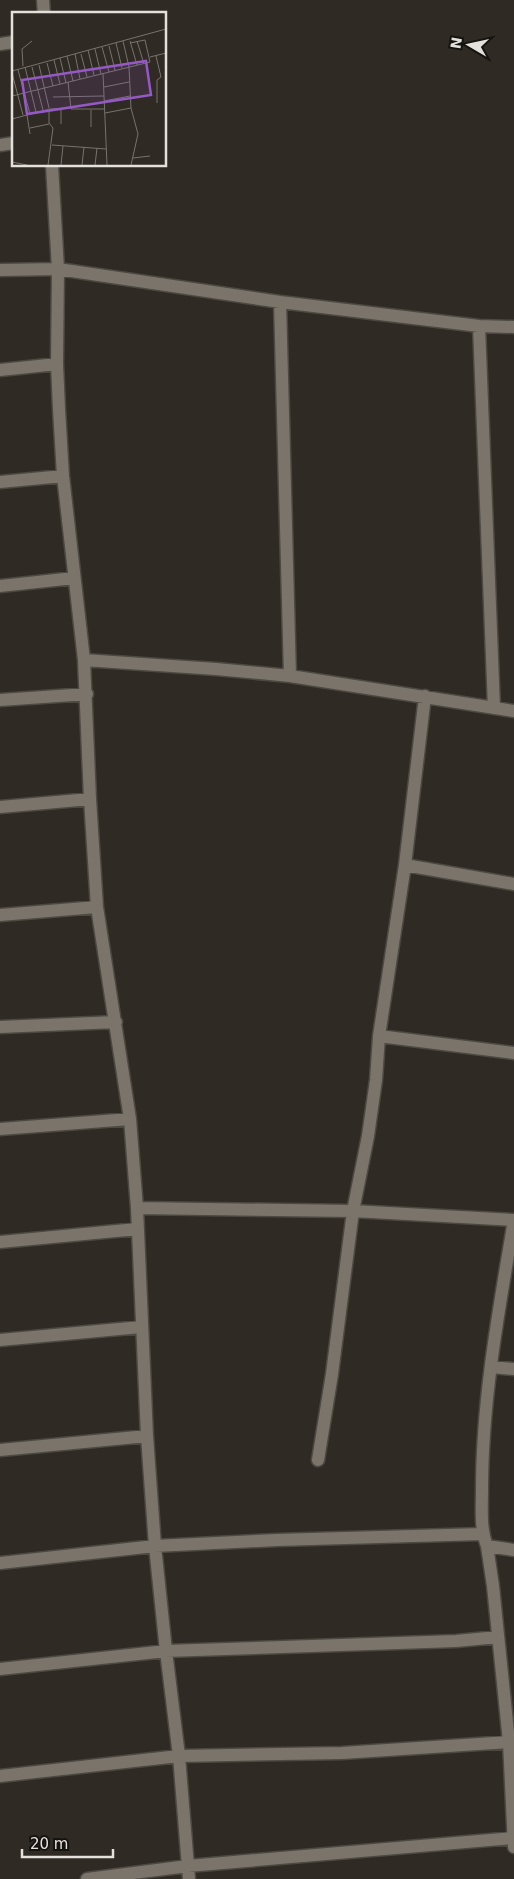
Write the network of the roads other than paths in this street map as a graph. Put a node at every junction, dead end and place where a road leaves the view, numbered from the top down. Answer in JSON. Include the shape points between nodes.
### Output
{"nodes":[{"id":1,"x":52,"y":166,"type":"edge"},
{"id":2,"x":58,"y":269,"type":"junction"},
{"id":3,"x":0,"y":270,"type":"edge"},
{"id":4,"x":280,"y":302,"type":"junction"},
{"id":5,"x":479,"y":326,"type":"junction"},
{"id":6,"x":514,"y":327,"type":"edge"},
{"id":7,"x":57,"y":364,"type":"junction"},
{"id":8,"x":0,"y":370,"type":"edge"},
{"id":9,"x":63,"y":476,"type":"junction"},
{"id":10,"x":0,"y":482,"type":"edge"},
{"id":11,"x":74,"y":578,"type":"junction"},
{"id":12,"x":0,"y":586,"type":"edge"},
{"id":13,"x":84,"y":660,"type":"junction"},
{"id":14,"x":290,"y":676,"type":"junction"},
{"id":15,"x":87,"y":694,"type":"junction"},
{"id":16,"x":425,"y":696,"type":"junction"},
{"id":17,"x":0,"y":700,"type":"edge"},
{"id":18,"x":494,"y":708,"type":"junction"},
{"id":19,"x":514,"y":711,"type":"edge"},
{"id":20,"x":90,"y":799,"type":"junction"},
{"id":21,"x":0,"y":807,"type":"edge"},
{"id":22,"x":405,"y":866,"type":"junction"},
{"id":23,"x":514,"y":884,"type":"edge"},
{"id":24,"x":97,"y":907,"type":"junction"},
{"id":25,"x":0,"y":915,"type":"edge"},
{"id":26,"x":116,"y":1022,"type":"junction"},
{"id":27,"x":0,"y":1027,"type":"edge"},
{"id":28,"x":379,"y":1036,"type":"junction"},
{"id":29,"x":514,"y":1053,"type":"edge"},
{"id":30,"x":130,"y":1120,"type":"junction"},
{"id":31,"x":0,"y":1129,"type":"edge"},
{"id":32,"x":137,"y":1208,"type":"junction"},
{"id":33,"x":354,"y":1211,"type":"junction"},
{"id":34,"x":514,"y":1220,"type":"edge"},
{"id":35,"x":137,"y":1229,"type":"junction"},
{"id":36,"x":0,"y":1242,"type":"edge"},
{"id":37,"x":141,"y":1327,"type":"junction"},
{"id":38,"x":0,"y":1340,"type":"edge"},
{"id":39,"x":491,"y":1367,"type":"junction"},
{"id":40,"x":514,"y":1369,"type":"edge"},
{"id":41,"x":147,"y":1436,"type":"junction"},
{"id":42,"x":0,"y":1450,"type":"edge"},
{"id":43,"x":318,"y":1460,"type":"dead end"},
{"id":44,"x":485,"y":1540,"type":"junction"},
{"id":45,"x":155,"y":1546,"type":"junction"},
{"id":46,"x":514,"y":1550,"type":"edge"},
{"id":47,"x":0,"y":1564,"type":"edge"},
{"id":48,"x":498,"y":1637,"type":"junction"},
{"id":49,"x":166,"y":1652,"type":"junction"},
{"id":50,"x":0,"y":1669,"type":"edge"},
{"id":51,"x":509,"y":1742,"type":"junction"},
{"id":52,"x":179,"y":1756,"type":"junction"},
{"id":53,"x":0,"y":1776,"type":"edge"},
{"id":54,"x":513,"y":1842,"type":"edge"},
{"id":55,"x":188,"y":1873,"type":"edge"},
{"id":56,"x":87,"y":1879,"type":"edge"}],
"edges":[{"from":1,"to":2,"type":"street"},
{"from":2,"to":3,"type":"street"},
{"from":2,"to":4,"type":"street"},
{"from":2,"to":7,"type":"street"},
{"from":4,"to":5,"type":"street"},
{"from":4,"to":14,"type":"street"},
{"from":5,"to":6,"type":"street"},
{"from":5,"to":18,"type":"street"},
{"from":7,"to":8,"type":"street"},
{"from":7,"to":9,"type":"street"},
{"from":9,"to":10,"type":"street"},
{"from":9,"to":11,"type":"street"},
{"from":11,"to":12,"type":"street"},
{"from":11,"to":13,"type":"street"},
{"from":13,"to":14,"type":"street"},
{"from":13,"to":15,"type":"street"},
{"from":14,"to":16,"type":"street"},
{"from":15,"to":17,"type":"street"},
{"from":15,"to":20,"type":"street"},
{"from":16,"to":18,"type":"street"},
{"from":16,"to":22,"type":"street"},
{"from":18,"to":19,"type":"street"},
{"from":20,"to":21,"type":"street"},
{"from":20,"to":24,"type":"street"},
{"from":22,"to":23,"type":"street"},
{"from":22,"to":28,"type":"street"},
{"from":24,"to":25,"type":"street"},
{"from":24,"to":26,"type":"street"},
{"from":26,"to":27,"type":"street"},
{"from":26,"to":30,"type":"street"},
{"from":28,"to":29,"type":"street"},
{"from":28,"to":33,"type":"street","via":[[368,1136]]},
{"from":30,"to":31,"type":"street"},
{"from":30,"to":32,"type":"street"},
{"from":32,"to":33,"type":"street"},
{"from":32,"to":35,"type":"street"},
{"from":33,"to":34,"type":"street"},
{"from":33,"to":43,"type":"street"},
{"from":34,"to":39,"type":"street"},
{"from":35,"to":36,"type":"street"},
{"from":35,"to":37,"type":"street"},
{"from":37,"to":38,"type":"street"},
{"from":37,"to":41,"type":"street"},
{"from":39,"to":40,"type":"street"},
{"from":39,"to":44,"type":"street","via":[[484,1421]]},
{"from":41,"to":42,"type":"street"},
{"from":41,"to":45,"type":"street"},
{"from":44,"to":45,"type":"street","via":[[277,1540]]},
{"from":44,"to":46,"type":"street"},
{"from":44,"to":48,"type":"street"},
{"from":45,"to":47,"type":"street"},
{"from":45,"to":49,"type":"street"},
{"from":48,"to":49,"type":"street"},
{"from":48,"to":51,"type":"street"},
{"from":49,"to":50,"type":"street"},
{"from":49,"to":52,"type":"street"},
{"from":51,"to":52,"type":"street","via":[[342,1754]]},
{"from":51,"to":54,"type":"street"},
{"from":52,"to":53,"type":"street"},
{"from":52,"to":55,"type":"street"},
{"from":54,"to":55,"type":"street"},
{"from":55,"to":56,"type":"street"}]}
